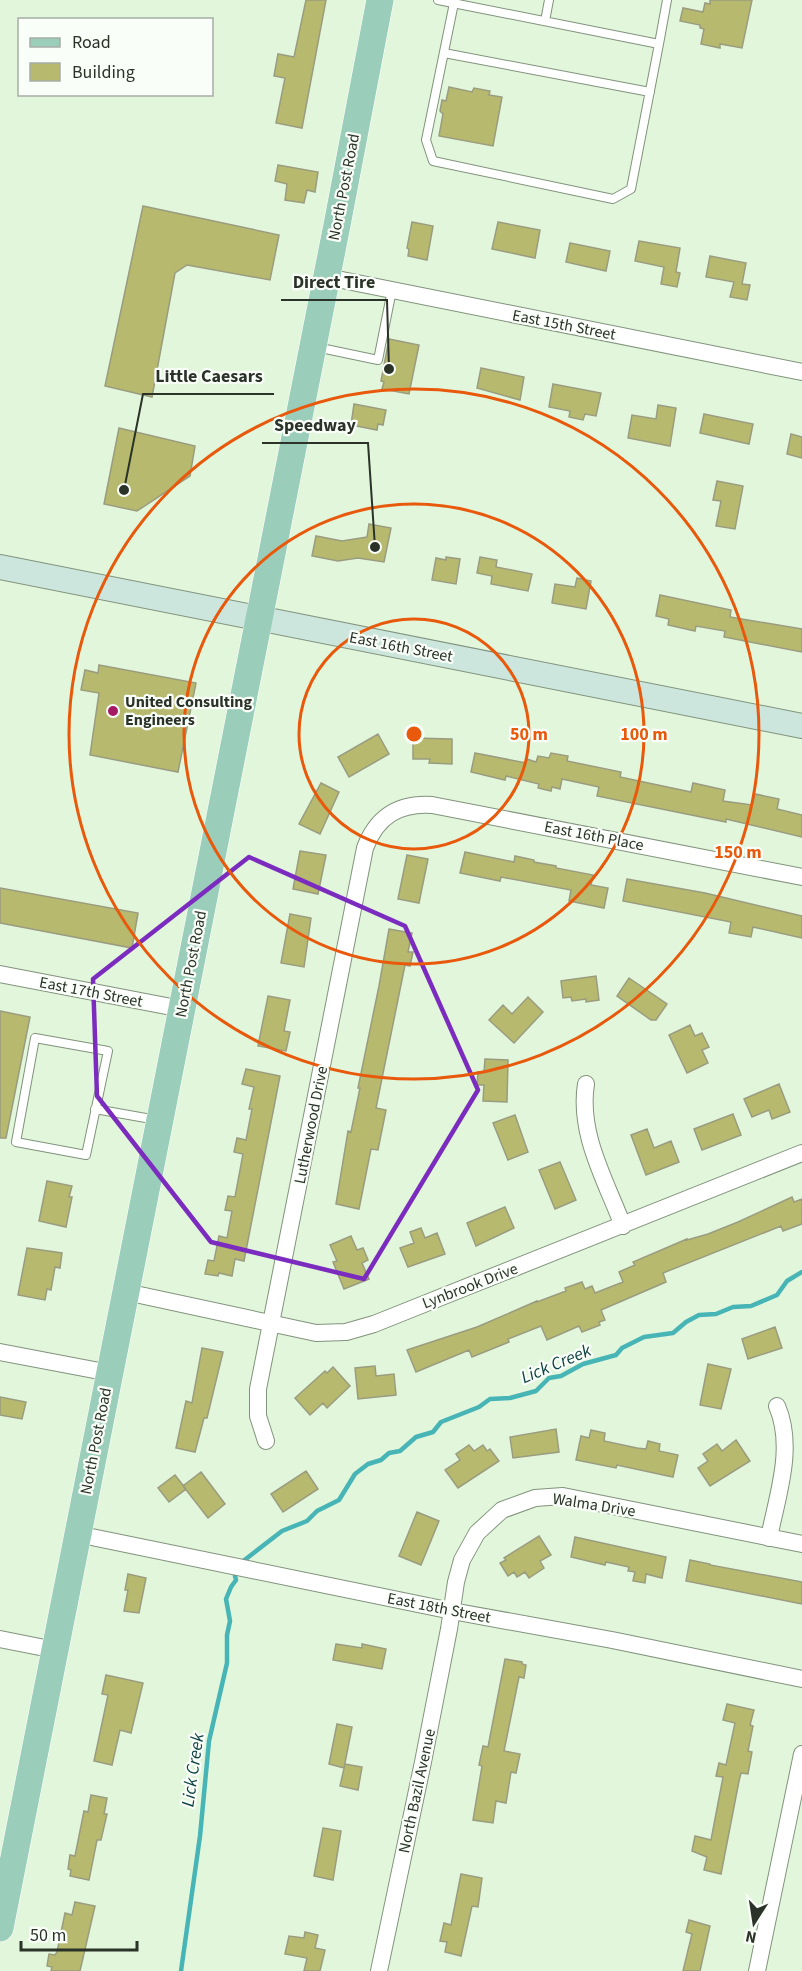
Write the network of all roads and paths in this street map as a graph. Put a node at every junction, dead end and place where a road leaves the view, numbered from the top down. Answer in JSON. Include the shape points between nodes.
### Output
{"nodes":[{"id":1,"x":380,"y":0,"type":"edge"},
{"id":2,"x":438,"y":0,"type":"edge"},
{"id":3,"x":549,"y":0,"type":"edge"},
{"id":4,"x":668,"y":0,"type":"edge"},
{"id":5,"x":454,"y":3,"type":"junction"},
{"id":6,"x":545,"y":21,"type":"junction"},
{"id":7,"x":659,"y":44,"type":"junction"},
{"id":8,"x":444,"y":53,"type":"junction"},
{"id":9,"x":650,"y":92,"type":"junction"},
{"id":10,"x":327,"y":278,"type":"junction"},
{"id":11,"x":392,"y":290,"type":"junction"},
{"id":12,"x":312,"y":347,"type":"junction"},
{"id":13,"x":802,"y":372,"type":"edge"},
{"id":14,"x":0,"y":567,"type":"edge"},
{"id":15,"x":259,"y":620,"type":"junction"},
{"id":16,"x":802,"y":726,"type":"edge"},
{"id":17,"x":387,"y":816,"type":"joint"},
{"id":18,"x":802,"y":877,"type":"edge"},
{"id":19,"x":0,"y":974,"type":"edge"},
{"id":20,"x":182,"y":1009,"type":"junction"},
{"id":21,"x":586,"y":1084,"type":"dead end"},
{"id":22,"x":95,"y":1109,"type":"junction"},
{"id":23,"x":160,"y":1120,"type":"junction"},
{"id":24,"x":802,"y":1154,"type":"edge"},
{"id":25,"x":623,"y":1226,"type":"junction"},
{"id":26,"x":126,"y":1292,"type":"junction"},
{"id":27,"x":272,"y":1323,"type":"junction"},
{"id":28,"x":0,"y":1352,"type":"edge"},
{"id":29,"x":110,"y":1373,"type":"junction"},
{"id":30,"x":777,"y":1407,"type":"dead end"},
{"id":31,"x":266,"y":1441,"type":"dead end"},
{"id":32,"x":77,"y":1534,"type":"junction"},
{"id":33,"x":769,"y":1538,"type":"junction"},
{"id":34,"x":802,"y":1544,"type":"edge"},
{"id":35,"x":452,"y":1611,"type":"junction"},
{"id":36,"x":0,"y":1639,"type":"edge"},
{"id":37,"x":55,"y":1650,"type":"junction"},
{"id":38,"x":802,"y":1679,"type":"edge"},
{"id":39,"x":802,"y":1755,"type":"edge"},
{"id":40,"x":0,"y":1928,"type":"edge"},
{"id":41,"x":380,"y":1971,"type":"edge"},
{"id":42,"x":757,"y":1971,"type":"edge"}],
"edges":[{"from":1,"to":10,"type":"main road","name":"North Post Road"},
{"from":2,"to":5,"type":"lane"},
{"from":3,"to":6,"type":"lane"},
{"from":4,"to":7,"type":"lane"},
{"from":5,"to":6,"type":"lane"},
{"from":5,"to":8,"type":"lane"},
{"from":6,"to":7,"type":"lane"},
{"from":7,"to":9,"type":"lane"},
{"from":8,"to":9,"type":"lane"},
{"from":8,"to":9,"type":"lane","via":[[426,140],[433,161],[613,199],[631,189]]},
{"from":10,"to":11,"type":"street","name":"East 15th Street"},
{"from":10,"to":12,"type":"main road","name":"North Post Road"},
{"from":11,"to":12,"type":"lane","via":[[378,360]]},
{"from":11,"to":13,"type":"street","name":"East 15th Street"},
{"from":12,"to":15,"type":"main road","name":"North Post Road"},
{"from":14,"to":15,"type":"street","name":"East 16th Street"},
{"from":15,"to":16,"type":"street","name":"East 16th Street"},
{"from":15,"to":20,"type":"main road","name":"North Post Road"},
{"from":17,"to":18,"type":"street","name":"East 16th Place","via":[[415,804],[432,805]]},
{"from":17,"to":27,"type":"street","name":"Lutherwood Drive","via":[[372,832],[365,848]]},
{"from":19,"to":20,"type":"street","name":"East 17th Street"},
{"from":20,"to":23,"type":"main road","name":"North Post Road"},
{"from":21,"to":25,"type":"street","via":[[586,1128]]},
{"from":22,"to":22,"type":"lane","via":[[108,1051],[35,1038],[16,1142],[86,1155]]},
{"from":22,"to":23,"type":"lane"},
{"from":23,"to":26,"type":"main road","name":"North Post Road"},
{"from":24,"to":25,"type":"street","name":"Lynbrook Drive"},
{"from":25,"to":27,"type":"street","name":"Lynbrook Drive","via":[[360,1329],[316,1333]]},
{"from":26,"to":27,"type":"street","name":"Lynbrook Drive"},
{"from":26,"to":29,"type":"main road","name":"North Post Road"},
{"from":27,"to":31,"type":"street","name":"Lutherwood Drive","via":[[257,1400],[259,1425]]},
{"from":28,"to":29,"type":"street"},
{"from":29,"to":32,"type":"main road","name":"North Post Road"},
{"from":30,"to":33,"type":"street","via":[[784,1426],[785,1449]]},
{"from":32,"to":35,"type":"street","name":"East 18th Street"},
{"from":32,"to":37,"type":"main road","name":"North Post Road"},
{"from":33,"to":34,"type":"street","name":"Walma Drive"},
{"from":33,"to":35,"type":"street","name":"Walma Drive","via":[[563,1497],[536,1497],[502,1510],[473,1538],[460,1566]]},
{"from":35,"to":38,"type":"street","name":"East 18th Street"},
{"from":35,"to":41,"type":"street","name":"North Bazil Avenue"},
{"from":36,"to":37,"type":"street"},
{"from":37,"to":40,"type":"main road","name":"North Post Road"},
{"from":39,"to":42,"type":"street"}]}
